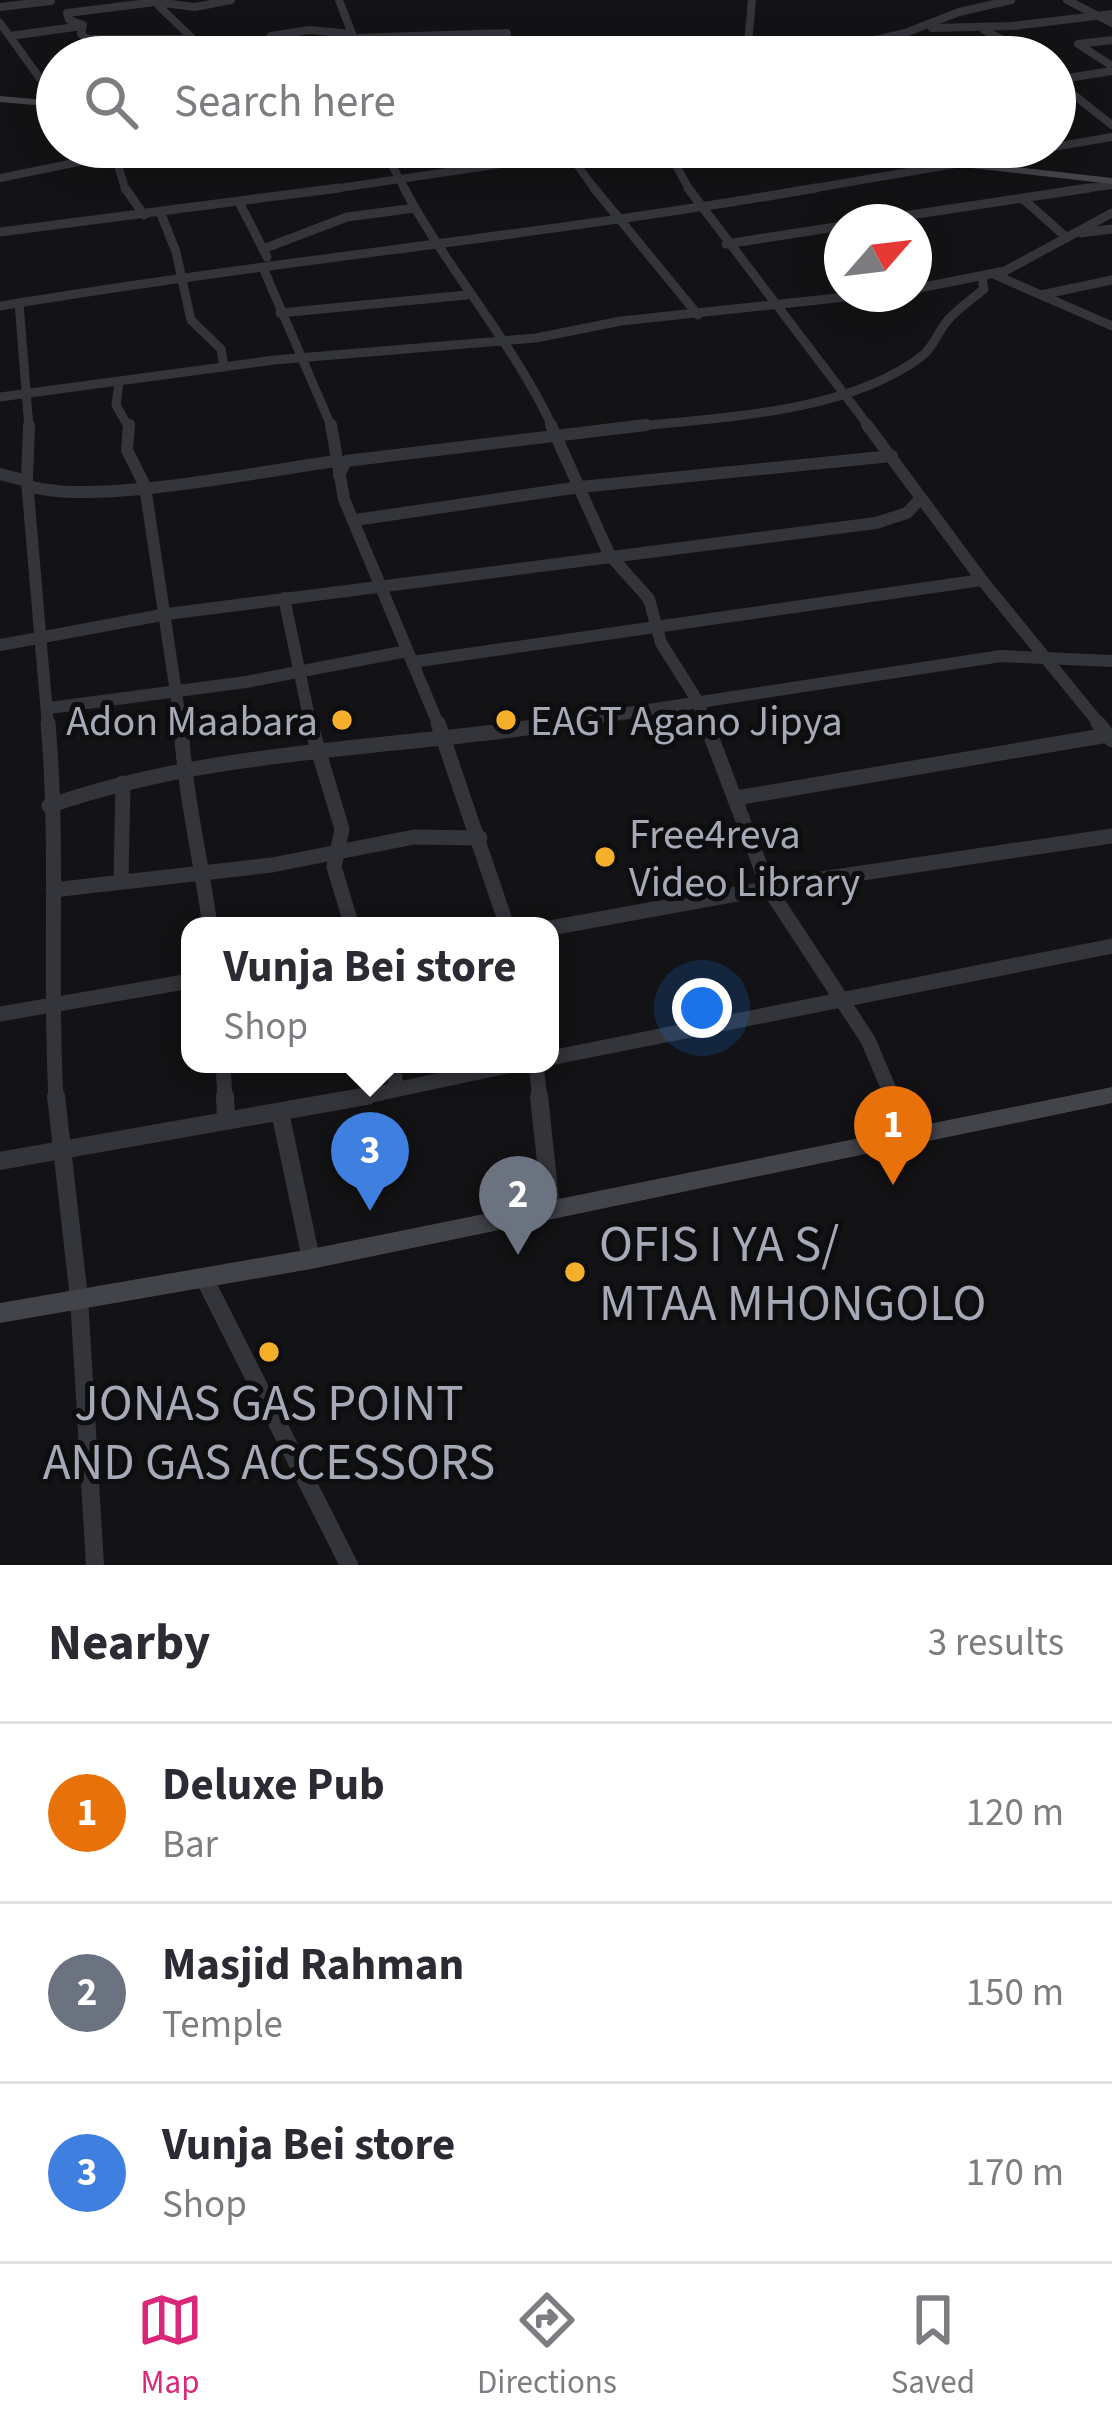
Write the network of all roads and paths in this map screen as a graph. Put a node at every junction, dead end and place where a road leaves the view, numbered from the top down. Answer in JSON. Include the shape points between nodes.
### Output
{"nodes":[{"id":1,"x":50,"y":0,"type":"edge"},
{"id":2,"x":231,"y":0,"type":"edge"},
{"id":3,"x":339,"y":0,"type":"edge"},
{"id":4,"x":752,"y":0,"type":"edge"},
{"id":5,"x":1012,"y":0,"type":"edge"},
{"id":6,"x":1067,"y":0,"type":"edge"},
{"id":7,"x":155,"y":2,"type":"edge"},
{"id":8,"x":0,"y":8,"type":"edge"},
{"id":9,"x":78,"y":11,"type":"junction"},
{"id":10,"x":1112,"y":14,"type":"edge"},
{"id":11,"x":1098,"y":16,"type":"junction"},
{"id":12,"x":0,"y":22,"type":"edge"},
{"id":13,"x":1112,"y":23,"type":"edge"},
{"id":14,"x":82,"y":26,"type":"junction"},
{"id":15,"x":966,"y":26,"type":"junction"},
{"id":16,"x":1005,"y":26,"type":"junction"},
{"id":17,"x":992,"y":32,"type":"junction"},
{"id":18,"x":905,"y":33,"type":"junction"},
{"id":19,"x":507,"y":34,"type":"dead end"},
{"id":20,"x":84,"y":36,"type":"edge"},
{"id":21,"x":190,"y":36,"type":"edge"},
{"id":22,"x":271,"y":36,"type":"edge"},
{"id":23,"x":353,"y":36,"type":"junction"},
{"id":24,"x":749,"y":36,"type":"edge"},
{"id":25,"x":892,"y":36,"type":"edge"},
{"id":26,"x":999,"y":36,"type":"edge"},
{"id":27,"x":5,"y":37,"type":"edge"},
{"id":28,"x":1112,"y":40,"type":"edge"},
{"id":29,"x":1112,"y":69,"type":"edge"},
{"id":30,"x":1076,"y":76,"type":"edge"},
{"id":31,"x":36,"y":79,"type":"edge"},
{"id":32,"x":1076,"y":97,"type":"edge"},
{"id":33,"x":0,"y":99,"type":"edge"},
{"id":34,"x":36,"y":102,"type":"edge"},
{"id":35,"x":1112,"y":125,"type":"edge"},
{"id":36,"x":1112,"y":137,"type":"edge"},
{"id":37,"x":1076,"y":144,"type":"edge"},
{"id":38,"x":50,"y":168,"type":"edge"},
{"id":39,"x":116,"y":168,"type":"edge"},
{"id":40,"x":392,"y":168,"type":"edge"},
{"id":41,"x":481,"y":168,"type":"edge"},
{"id":42,"x":580,"y":168,"type":"edge"},
{"id":43,"x":677,"y":168,"type":"edge"},
{"id":44,"x":939,"y":168,"type":"edge"},
{"id":45,"x":994,"y":168,"type":"edge"},
{"id":46,"x":0,"y":178,"type":"edge"},
{"id":47,"x":399,"y":181,"type":"junction"},
{"id":48,"x":1112,"y":183,"type":"edge"},
{"id":49,"x":1022,"y":198,"type":"junction"},
{"id":50,"x":239,"y":202,"type":"junction"},
{"id":51,"x":415,"y":208,"type":"junction"},
{"id":52,"x":699,"y":208,"type":"junction"},
{"id":53,"x":932,"y":212,"type":"edge"},
{"id":54,"x":1112,"y":213,"type":"edge"},
{"id":55,"x":161,"y":214,"type":"junction"},
{"id":56,"x":144,"y":215,"type":"junction"},
{"id":57,"x":618,"y":222,"type":"junction"},
{"id":58,"x":824,"y":229,"type":"edge"},
{"id":59,"x":1112,"y":229,"type":"edge"},
{"id":60,"x":0,"y":232,"type":"edge"},
{"id":61,"x":1071,"y":236,"type":"junction"},
{"id":62,"x":726,"y":244,"type":"junction"},
{"id":63,"x":435,"y":246,"type":"junction"},
{"id":64,"x":263,"y":249,"type":"junction"},
{"id":65,"x":268,"y":268,"type":"junction"},
{"id":66,"x":988,"y":276,"type":"junction"},
{"id":67,"x":182,"y":278,"type":"junction"},
{"id":68,"x":1112,"y":280,"type":"edge"},
{"id":69,"x":932,"y":286,"type":"edge"},
{"id":70,"x":467,"y":295,"type":"junction"},
{"id":71,"x":1040,"y":295,"type":"junction"},
{"id":72,"x":824,"y":300,"type":"edge"},
{"id":73,"x":19,"y":303,"type":"junction"},
{"id":74,"x":0,"y":306,"type":"edge"},
{"id":75,"x":778,"y":306,"type":"junction"},
{"id":76,"x":280,"y":313,"type":"junction"},
{"id":77,"x":698,"y":316,"type":"junction"},
{"id":78,"x":1112,"y":326,"type":"edge"},
{"id":79,"x":499,"y":342,"type":"junction"},
{"id":80,"x":304,"y":358,"type":"junction"},
{"id":81,"x":224,"y":368,"type":"junction"},
{"id":82,"x":119,"y":382,"type":"junction"},
{"id":83,"x":845,"y":394,"type":"junction"},
{"id":84,"x":28,"y":396,"type":"junction"},
{"id":85,"x":0,"y":397,"type":"edge"},
{"id":86,"x":556,"y":433,"type":"junction"},
{"id":87,"x":892,"y":456,"type":"junction"},
{"id":88,"x":337,"y":468,"type":"junction"},
{"id":89,"x":0,"y":474,"type":"edge"},
{"id":90,"x":28,"y":483,"type":"junction"},
{"id":91,"x":146,"y":486,"type":"junction"},
{"id":92,"x":580,"y":487,"type":"junction"},
{"id":93,"x":921,"y":498,"type":"junction"},
{"id":94,"x":355,"y":520,"type":"junction"},
{"id":95,"x":609,"y":554,"type":"junction"},
{"id":96,"x":982,"y":580,"type":"junction"},
{"id":97,"x":380,"y":584,"type":"junction"},
{"id":98,"x":284,"y":598,"type":"junction"},
{"id":99,"x":167,"y":614,"type":"junction"},
{"id":100,"x":656,"y":625,"type":"junction"},
{"id":101,"x":44,"y":638,"type":"junction"},
{"id":102,"x":0,"y":644,"type":"edge"},
{"id":103,"x":410,"y":656,"type":"junction"},
{"id":104,"x":1043,"y":656,"type":"junction"},
{"id":105,"x":1112,"y":661,"type":"edge"},
{"id":106,"x":301,"y":673,"type":"junction"},
{"id":107,"x":178,"y":691,"type":"junction"},
{"id":108,"x":697,"y":700,"type":"junction"},
{"id":109,"x":49,"y":707,"type":"junction"},
{"id":110,"x":1110,"y":738,"type":"edge"},
{"id":111,"x":445,"y":741,"type":"junction"},
{"id":112,"x":316,"y":756,"type":"junction"},
{"id":113,"x":184,"y":773,"type":"junction"},
{"id":114,"x":123,"y":783,"type":"junction"},
{"id":115,"x":736,"y":798,"type":"junction"},
{"id":116,"x":50,"y":806,"type":"junction"},
{"id":117,"x":1112,"y":836,"type":"edge"},
{"id":118,"x":480,"y":838,"type":"junction"},
{"id":119,"x":337,"y":854,"type":"junction"},
{"id":120,"x":203,"y":872,"type":"junction"},
{"id":121,"x":121,"y":880,"type":"junction"},
{"id":122,"x":770,"y":889,"type":"junction"},
{"id":123,"x":52,"y":890,"type":"junction"},
{"id":124,"x":209,"y":917,"type":"edge"},
{"id":125,"x":349,"y":917,"type":"edge"},
{"id":126,"x":504,"y":917,"type":"edge"},
{"id":127,"x":559,"y":926,"type":"edge"},
{"id":128,"x":1112,"y":946,"type":"edge"},
{"id":129,"x":181,"y":982,"type":"edge"},
{"id":130,"x":839,"y":997,"type":"junction"},
{"id":131,"x":51,"y":1002,"type":"junction"},
{"id":132,"x":0,"y":1014,"type":"edge"},
{"id":133,"x":559,"y":1056,"type":"edge"},
{"id":134,"x":223,"y":1073,"type":"edge"},
{"id":135,"x":395,"y":1073,"type":"edge"},
{"id":136,"x":469,"y":1073,"type":"edge"},
{"id":137,"x":537,"y":1073,"type":"edge"},
{"id":138,"x":396,"y":1087,"type":"junction"},
{"id":139,"x":1112,"y":1094,"type":"edge"},
{"id":140,"x":280,"y":1112,"type":"junction"},
{"id":141,"x":226,"y":1119,"type":"junction"},
{"id":142,"x":909,"y":1136,"type":"junction"},
{"id":143,"x":59,"y":1150,"type":"junction"},
{"id":144,"x":0,"y":1161,"type":"edge"},
{"id":145,"x":551,"y":1209,"type":"junction"},
{"id":146,"x":310,"y":1259,"type":"junction"},
{"id":147,"x":205,"y":1278,"type":"junction"},
{"id":148,"x":79,"y":1298,"type":"junction"},
{"id":149,"x":0,"y":1313,"type":"edge"},
{"id":150,"x":95,"y":1565,"type":"edge"},
{"id":151,"x":349,"y":1565,"type":"edge"}],
"edges":[{"from":1,"to":8,"type":"street"},
{"from":1,"to":9,"type":"street"},
{"from":2,"to":7,"type":"street","via":[[195,7]]},
{"from":3,"to":23,"type":"street"},
{"from":4,"to":24,"type":"street"},
{"from":5,"to":18,"type":"street"},
{"from":6,"to":11,"type":"street"},
{"from":7,"to":9,"type":"street"},
{"from":7,"to":21,"type":"street"},
{"from":9,"to":14,"type":"street","via":[[67,13]]},
{"from":10,"to":11,"type":"street"},
{"from":11,"to":13,"type":"street"},
{"from":11,"to":16,"type":"street"},
{"from":12,"to":27,"type":"street"},
{"from":14,"to":20,"type":"street"},
{"from":14,"to":27,"type":"street"},
{"from":15,"to":16,"type":"street"},
{"from":15,"to":17,"type":"street"},
{"from":15,"to":18,"type":"street"},
{"from":16,"to":17,"type":"street"},
{"from":17,"to":26,"type":"street"},
{"from":18,"to":25,"type":"street"},
{"from":19,"to":23,"type":"street"},
{"from":22,"to":23,"type":"street"},
{"from":27,"to":31,"type":"street","via":[[17,41]]},
{"from":28,"to":29,"type":"street","via":[[1078,44]]},
{"from":29,"to":30,"type":"street"},
{"from":32,"to":35,"type":"street"},
{"from":33,"to":34,"type":"street"},
{"from":36,"to":37,"type":"street"},
{"from":38,"to":46,"type":"street"},
{"from":39,"to":56,"type":"street"},
{"from":40,"to":47,"type":"street"},
{"from":41,"to":47,"type":"street"},
{"from":42,"to":57,"type":"street"},
{"from":43,"to":52,"type":"street"},
{"from":44,"to":52,"type":"street"},
{"from":45,"to":48,"type":"street"},
{"from":47,"to":50,"type":"street"},
{"from":47,"to":51,"type":"street"},
{"from":48,"to":49,"type":"street"},
{"from":49,"to":53,"type":"street"},
{"from":49,"to":61,"type":"street"},
{"from":50,"to":55,"type":"street"},
{"from":50,"to":64,"type":"street"},
{"from":51,"to":63,"type":"street"},
{"from":51,"to":64,"type":"street","via":[[347,217]]},
{"from":52,"to":57,"type":"street"},
{"from":52,"to":62,"type":"street"},
{"from":54,"to":61,"type":"street"},
{"from":55,"to":56,"type":"street"},
{"from":55,"to":67,"type":"street"},
{"from":56,"to":60,"type":"street"},
{"from":57,"to":63,"type":"street"},
{"from":57,"to":77,"type":"street"},
{"from":58,"to":62,"type":"street"},
{"from":59,"to":61,"type":"street"},
{"from":61,"to":66,"type":"street"},
{"from":62,"to":75,"type":"street"},
{"from":63,"to":65,"type":"street"},
{"from":63,"to":70,"type":"street"},
{"from":64,"to":65,"type":"street"},
{"from":65,"to":67,"type":"street"},
{"from":65,"to":76,"type":"street"},
{"from":66,"to":69,"type":"street"},
{"from":66,"to":71,"type":"street"},
{"from":66,"to":83,"type":"street","via":[[928,352]]},
{"from":67,"to":73,"type":"street"},
{"from":67,"to":81,"type":"street","via":[[191,320],[220,349]]},
{"from":68,"to":71,"type":"street"},
{"from":70,"to":76,"type":"street"},
{"from":70,"to":79,"type":"street"},
{"from":71,"to":78,"type":"street"},
{"from":72,"to":75,"type":"street"},
{"from":73,"to":74,"type":"street"},
{"from":73,"to":84,"type":"street"},
{"from":75,"to":77,"type":"street"},
{"from":75,"to":83,"type":"street"},
{"from":76,"to":80,"type":"street"},
{"from":77,"to":79,"type":"street"},
{"from":79,"to":80,"type":"street"},
{"from":79,"to":86,"type":"street"},
{"from":80,"to":81,"type":"street"},
{"from":80,"to":88,"type":"street","via":[[330,419]]},
{"from":81,"to":82,"type":"street"},
{"from":82,"to":84,"type":"street"},
{"from":82,"to":91,"type":"street","via":[[116,405]]},
{"from":83,"to":86,"type":"street","via":[[760,412]]},
{"from":83,"to":87,"type":"street"},
{"from":84,"to":85,"type":"street"},
{"from":84,"to":90,"type":"street"},
{"from":86,"to":88,"type":"street"},
{"from":86,"to":92,"type":"street"},
{"from":87,"to":92,"type":"street"},
{"from":87,"to":93,"type":"street"},
{"from":88,"to":91,"type":"street"},
{"from":88,"to":94,"type":"street"},
{"from":89,"to":90,"type":"street"},
{"from":90,"to":91,"type":"street","via":[[52,493]]},
{"from":90,"to":101,"type":"street"},
{"from":91,"to":99,"type":"street"},
{"from":92,"to":94,"type":"street"},
{"from":92,"to":95,"type":"street"},
{"from":93,"to":95,"type":"street","via":[[900,518]]},
{"from":93,"to":96,"type":"street"},
{"from":94,"to":97,"type":"street"},
{"from":95,"to":97,"type":"street"},
{"from":95,"to":100,"type":"street","via":[[649,599]]},
{"from":96,"to":100,"type":"street"},
{"from":96,"to":104,"type":"street"},
{"from":97,"to":98,"type":"street"},
{"from":97,"to":103,"type":"street"},
{"from":98,"to":99,"type":"street"},
{"from":98,"to":106,"type":"street"},
{"from":99,"to":101,"type":"street"},
{"from":99,"to":107,"type":"street"},
{"from":100,"to":103,"type":"street"},
{"from":100,"to":108,"type":"street"},
{"from":101,"to":102,"type":"street"},
{"from":101,"to":109,"type":"street"},
{"from":103,"to":106,"type":"street"},
{"from":103,"to":111,"type":"street"},
{"from":104,"to":105,"type":"street"},
{"from":104,"to":108,"type":"street"},
{"from":104,"to":110,"type":"street"},
{"from":106,"to":107,"type":"street"},
{"from":106,"to":112,"type":"street"},
{"from":107,"to":109,"type":"street"},
{"from":107,"to":113,"type":"street"},
{"from":108,"to":111,"type":"street"},
{"from":108,"to":115,"type":"street"},
{"from":109,"to":116,"type":"street"},
{"from":110,"to":115,"type":"street"},
{"from":111,"to":112,"type":"street"},
{"from":111,"to":118,"type":"street"},
{"from":112,"to":113,"type":"street"},
{"from":112,"to":119,"type":"street","via":[[342,829]]},
{"from":113,"to":114,"type":"street"},
{"from":113,"to":120,"type":"street"},
{"from":114,"to":116,"type":"street"},
{"from":114,"to":121,"type":"street"},
{"from":115,"to":122,"type":"street"},
{"from":116,"to":123,"type":"street"},
{"from":117,"to":122,"type":"street"},
{"from":118,"to":119,"type":"street","via":[[414,837]]},
{"from":118,"to":126,"type":"street"},
{"from":119,"to":120,"type":"street"},
{"from":119,"to":125,"type":"street"},
{"from":120,"to":121,"type":"street"},
{"from":120,"to":124,"type":"street"},
{"from":121,"to":123,"type":"street"},
{"from":122,"to":127,"type":"street"},
{"from":122,"to":130,"type":"street"},
{"from":123,"to":131,"type":"street"},
{"from":128,"to":130,"type":"street"},
{"from":129,"to":131,"type":"street"},
{"from":130,"to":133,"type":"street"},
{"from":130,"to":142,"type":"street","via":[[868,1040]]},
{"from":131,"to":132,"type":"street"},
{"from":131,"to":143,"type":"street"},
{"from":134,"to":141,"type":"street"},
{"from":135,"to":138,"type":"street"},
{"from":136,"to":138,"type":"street"},
{"from":137,"to":145,"type":"street"},
{"from":138,"to":140,"type":"street"},
{"from":139,"to":142,"type":"street"},
{"from":140,"to":141,"type":"street"},
{"from":140,"to":146,"type":"street"},
{"from":141,"to":143,"type":"street"},
{"from":142,"to":145,"type":"street"},
{"from":143,"to":144,"type":"street"},
{"from":143,"to":148,"type":"street"},
{"from":145,"to":146,"type":"street"},
{"from":146,"to":147,"type":"street"},
{"from":147,"to":148,"type":"street"},
{"from":147,"to":151,"type":"street"},
{"from":148,"to":149,"type":"street"},
{"from":148,"to":150,"type":"street"}]}
